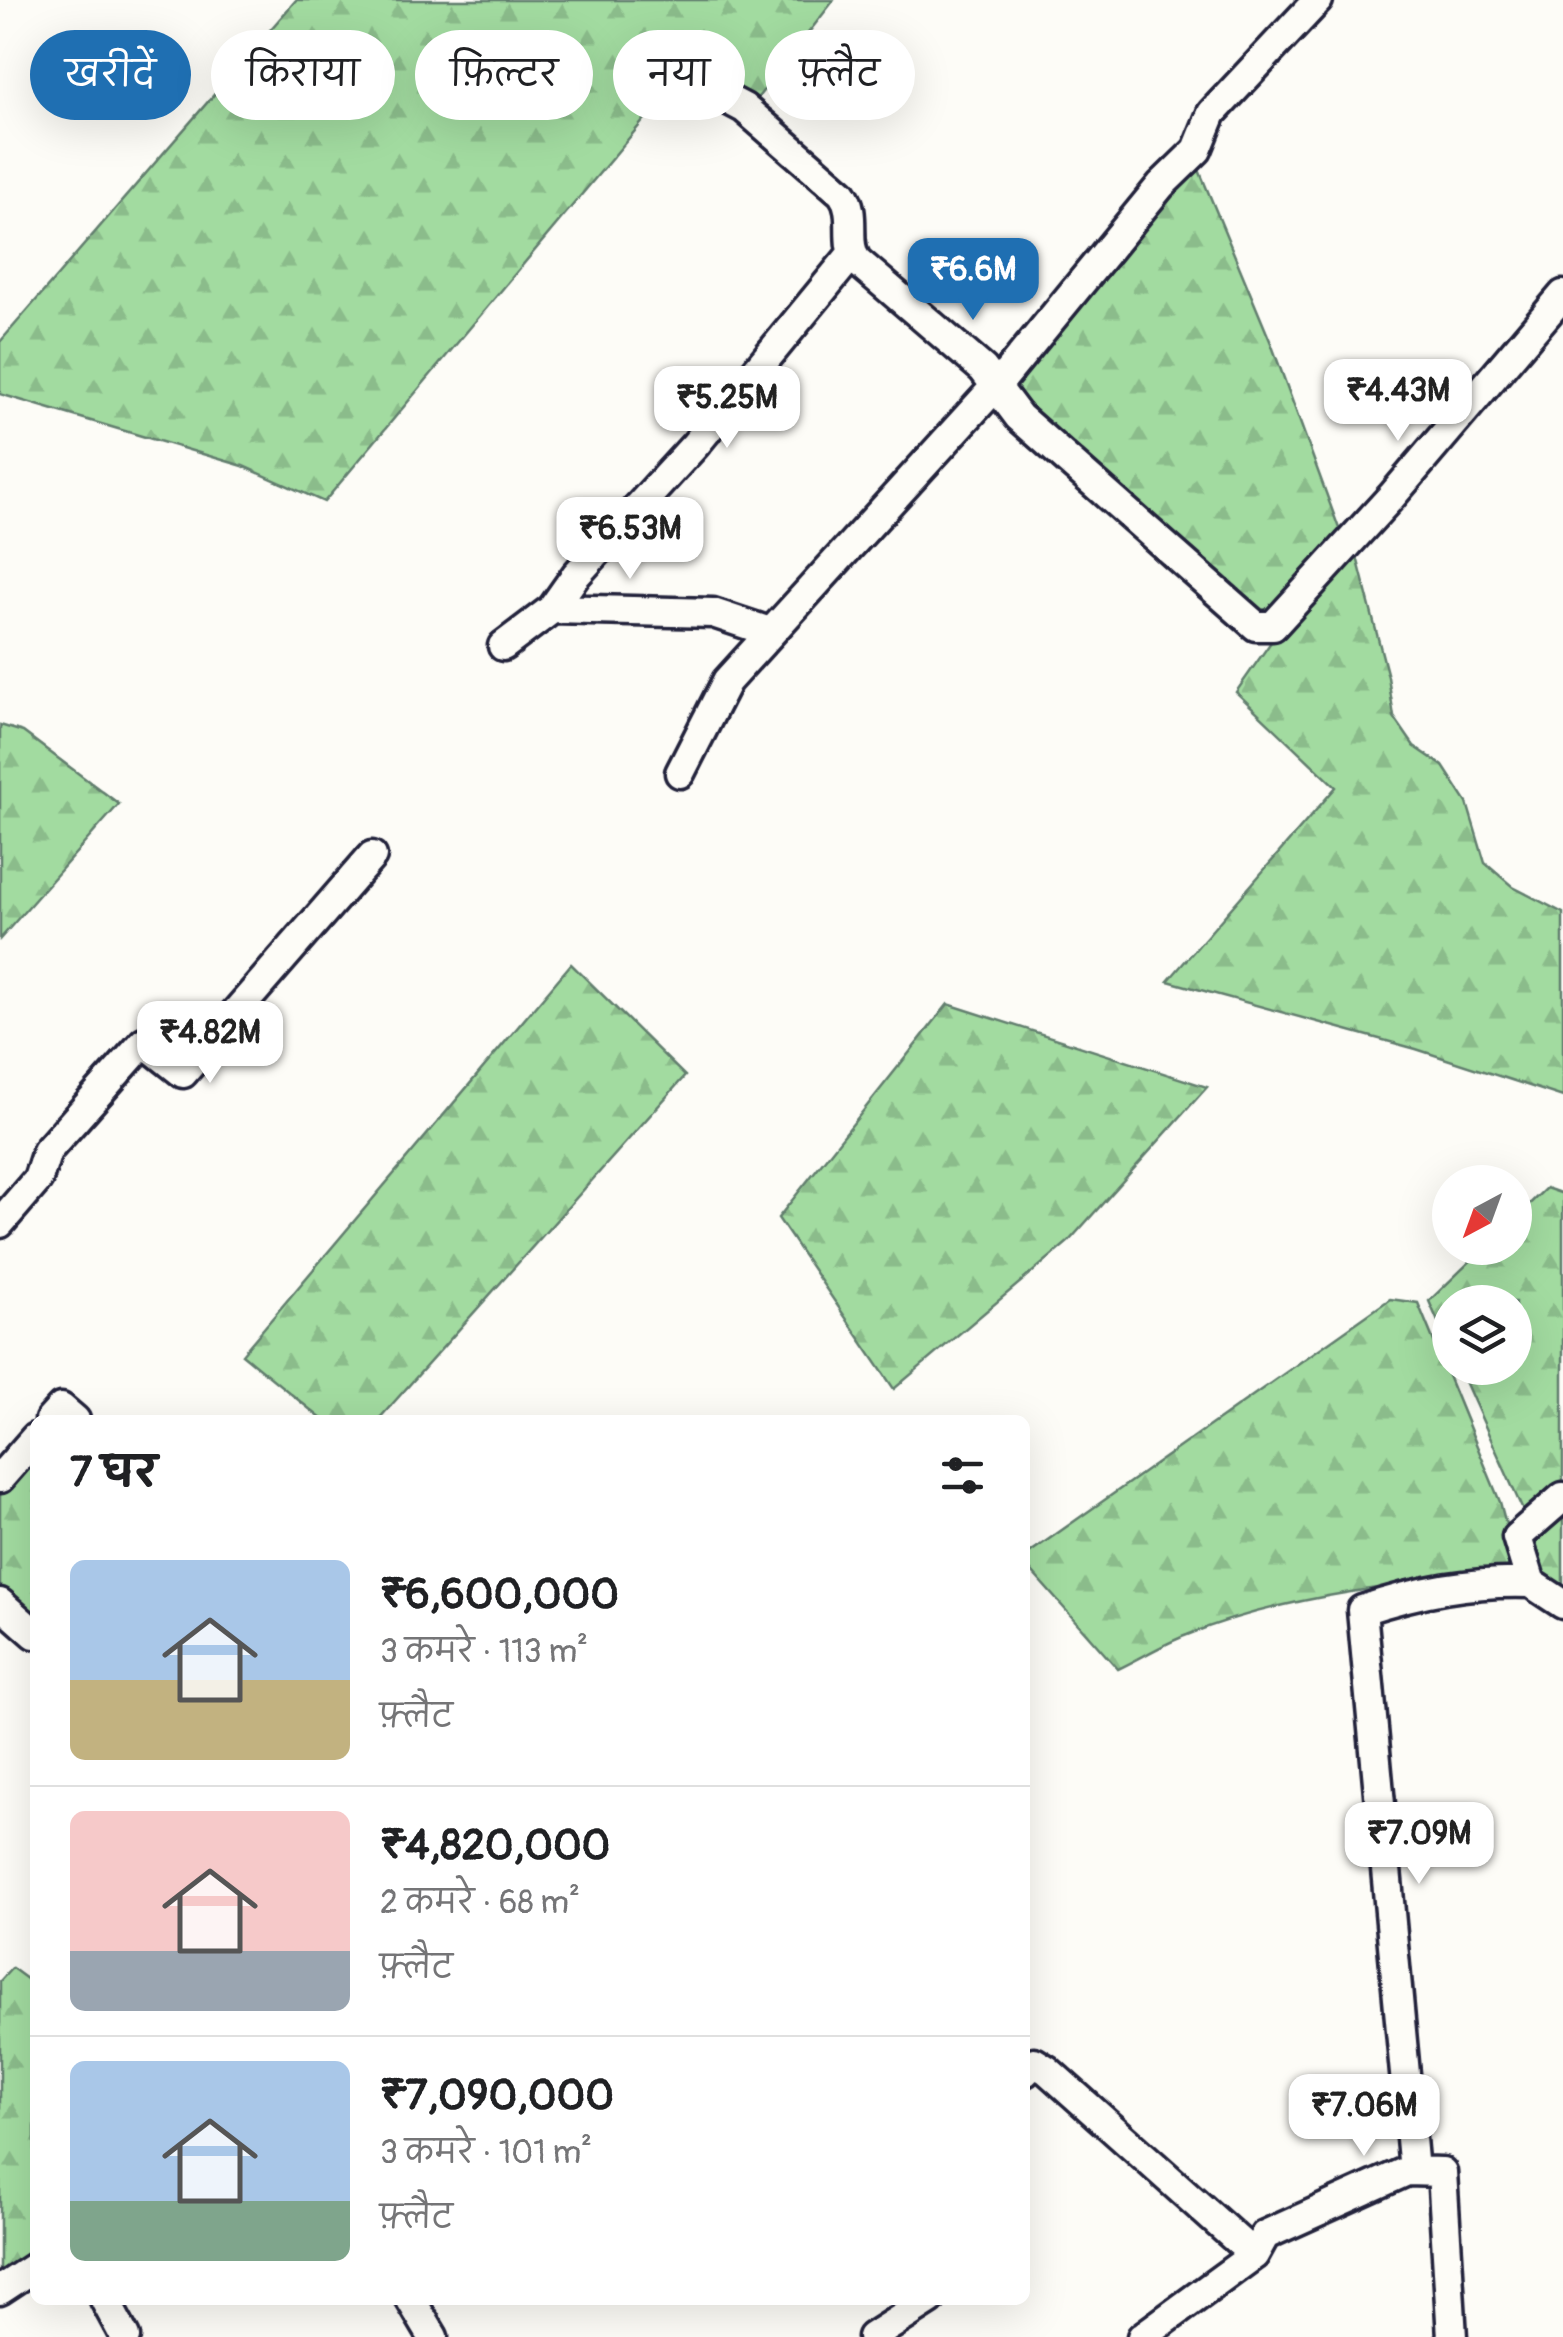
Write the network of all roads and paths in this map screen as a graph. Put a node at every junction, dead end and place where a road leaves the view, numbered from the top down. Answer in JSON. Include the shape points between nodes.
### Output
{"nodes":[{"id":1,"x":1318,"y":0,"type":"edge"},
{"id":2,"x":745,"y":109,"type":"edge"},
{"id":3,"x":852,"y":254,"type":"junction"},
{"id":4,"x":1563,"y":295,"type":"edge"},
{"id":5,"x":995,"y":386,"type":"junction"},
{"id":6,"x":552,"y":610,"type":"junction"},
{"id":7,"x":770,"y":632,"type":"junction"},
{"id":8,"x":503,"y":646,"type":"dead end"},
{"id":9,"x":680,"y":774,"type":"dead end"},
{"id":10,"x":372,"y":856,"type":"dead end"},
{"id":11,"x":0,"y":1223,"type":"edge"},
{"id":12,"x":30,"y":1444,"type":"edge"},
{"id":13,"x":0,"y":1478,"type":"edge"},
{"id":14,"x":1563,"y":1496,"type":"edge"},
{"id":15,"x":1531,"y":1584,"type":"junction"},
{"id":16,"x":0,"y":1603,"type":"edge"},
{"id":17,"x":1563,"y":1604,"type":"edge"},
{"id":18,"x":30,"y":1630,"type":"edge"},
{"id":19,"x":1030,"y":2066,"type":"edge"},
{"id":20,"x":1414,"y":2171,"type":"junction"},
{"id":21,"x":1254,"y":2254,"type":"junction"},
{"id":22,"x":30,"y":2270,"type":"edge"},
{"id":23,"x":0,"y":2290,"type":"edge"},
{"id":24,"x":108,"y":2305,"type":"edge"},
{"id":25,"x":414,"y":2305,"type":"edge"},
{"id":26,"x":922,"y":2305,"type":"edge"},
{"id":27,"x":125,"y":2337,"type":"edge"},
{"id":28,"x":433,"y":2337,"type":"edge"},
{"id":29,"x":872,"y":2337,"type":"edge"},
{"id":30,"x":1142,"y":2337,"type":"edge"},
{"id":31,"x":1452,"y":2337,"type":"edge"}],
"edges":[{"from":1,"to":5,"type":"street","via":[[1212,113],[1197,150]]},
{"from":2,"to":3,"type":"street","via":[[848,201]]},
{"from":3,"to":5,"type":"street"},
{"from":3,"to":6,"type":"street"},
{"from":4,"to":5,"type":"street","via":[[1272,626],[1247,622],[1020,417]]},
{"from":5,"to":7,"type":"street"},
{"from":6,"to":7,"type":"street","via":[[713,613]]},
{"from":6,"to":8,"type":"street"},
{"from":7,"to":9,"type":"street","via":[[726,681]]},
{"from":10,"to":11,"type":"street","via":[[183,1073],[144,1042],[47,1150],[38,1179]]},
{"from":12,"to":13,"type":"street"},
{"from":14,"to":15,"type":"street","via":[[1517,1537]]},
{"from":15,"to":17,"type":"street"},
{"from":15,"to":20,"type":"street","via":[[1478,1582],[1362,1610]]},
{"from":16,"to":18,"type":"street"},
{"from":19,"to":21,"type":"street","via":[[1034,2062],[1046,2070]]},
{"from":20,"to":21,"type":"street","via":[[1300,2216],[1265,2235]]},
{"from":20,"to":31,"type":"street","via":[[1442,2172]]},
{"from":21,"to":30,"type":"street"},
{"from":22,"to":23,"type":"street"},
{"from":24,"to":27,"type":"street"},
{"from":25,"to":28,"type":"street"},
{"from":26,"to":29,"type":"street"}]}
